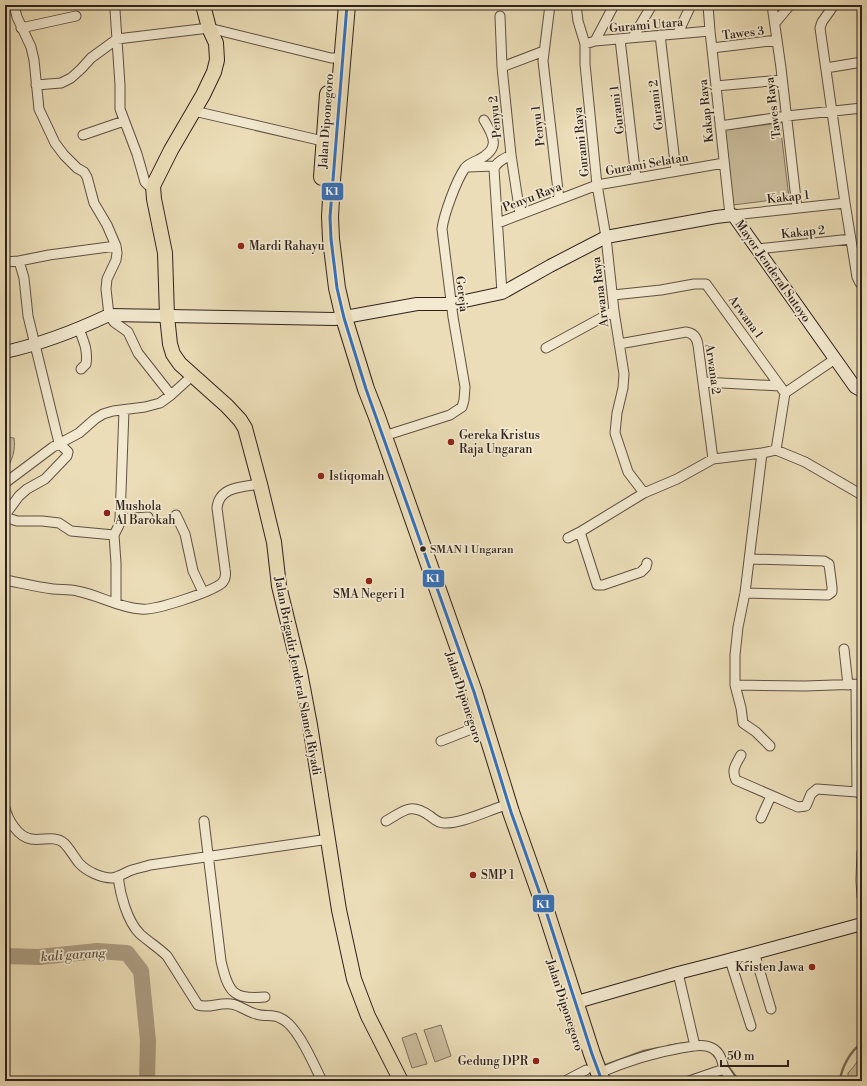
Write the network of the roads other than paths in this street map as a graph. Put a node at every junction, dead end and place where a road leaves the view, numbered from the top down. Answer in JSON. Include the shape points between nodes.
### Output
{"nodes":[{"id":1,"x":14,"y":5,"type":"edge"},
{"id":2,"x":203,"y":5,"type":"edge"},
{"id":3,"x":337,"y":5,"type":"edge"},
{"id":4,"x":346,"y":5,"type":"edge"},
{"id":5,"x":550,"y":5,"type":"edge"},
{"id":6,"x":576,"y":5,"type":"edge"},
{"id":7,"x":614,"y":5,"type":"edge"},
{"id":8,"x":652,"y":5,"type":"edge"},
{"id":9,"x":691,"y":5,"type":"edge"},
{"id":10,"x":708,"y":5,"type":"edge"},
{"id":11,"x":772,"y":5,"type":"edge"},
{"id":12,"x":790,"y":5,"type":"edge"},
{"id":13,"x":834,"y":5,"type":"edge"},
{"id":14,"x":115,"y":10,"type":"dead end"},
{"id":15,"x":76,"y":16,"type":"dead end"},
{"id":16,"x":500,"y":16,"type":"dead end"},
{"id":17,"x":775,"y":23,"type":"junction"},
{"id":18,"x":21,"y":28,"type":"junction"},
{"id":19,"x":209,"y":28,"type":"junction"},
{"id":20,"x":710,"y":31,"type":"junction"},
{"id":21,"x":678,"y":33,"type":"junction"},
{"id":22,"x":660,"y":35,"type":"junction"},
{"id":23,"x":632,"y":37,"type":"junction"},
{"id":24,"x":117,"y":39,"type":"junction"},
{"id":25,"x":620,"y":39,"type":"junction"},
{"id":26,"x":777,"y":40,"type":"junction"},
{"id":27,"x":595,"y":41,"type":"junction"},
{"id":28,"x":585,"y":44,"type":"junction"},
{"id":29,"x":712,"y":48,"type":"junction"},
{"id":30,"x":544,"y":51,"type":"junction"},
{"id":31,"x":336,"y":58,"type":"junction"},
{"id":32,"x":862,"y":62,"type":"edge"},
{"id":33,"x":502,"y":67,"type":"junction"},
{"id":34,"x":826,"y":68,"type":"junction"},
{"id":35,"x":782,"y":80,"type":"junction"},
{"id":36,"x":36,"y":85,"type":"junction"},
{"id":37,"x":716,"y":86,"type":"junction"},
{"id":38,"x":862,"y":108,"type":"edge"},
{"id":39,"x":194,"y":111,"type":"junction"},
{"id":40,"x":832,"y":112,"type":"junction"},
{"id":41,"x":787,"y":116,"type":"junction"},
{"id":42,"x":484,"y":120,"type":"dead end"},
{"id":43,"x":124,"y":121,"type":"junction"},
{"id":44,"x":720,"y":126,"type":"junction"},
{"id":45,"x":83,"y":135,"type":"dead end"},
{"id":46,"x":330,"y":142,"type":"junction"},
{"id":47,"x":511,"y":155,"type":"junction"},
{"id":48,"x":724,"y":163,"type":"junction"},
{"id":49,"x":495,"y":166,"type":"junction"},
{"id":50,"x":466,"y":167,"type":"junction"},
{"id":51,"x":676,"y":171,"type":"junction"},
{"id":52,"x":636,"y":178,"type":"junction"},
{"id":53,"x":597,"y":185,"type":"junction"},
{"id":54,"x":153,"y":186,"type":"junction"},
{"id":55,"x":559,"y":199,"type":"junction"},
{"id":56,"x":845,"y":203,"type":"junction"},
{"id":57,"x":796,"y":208,"type":"junction"},
{"id":58,"x":520,"y":214,"type":"junction"},
{"id":59,"x":732,"y":215,"type":"junction"},
{"id":60,"x":498,"y":223,"type":"junction"},
{"id":61,"x":606,"y":237,"type":"junction"},
{"id":62,"x":851,"y":239,"type":"junction"},
{"id":63,"x":116,"y":246,"type":"junction"},
{"id":64,"x":758,"y":248,"type":"junction"},
{"id":65,"x":19,"y":261,"type":"junction"},
{"id":66,"x":5,"y":262,"type":"edge"},
{"id":67,"x":862,"y":283,"type":"edge"},
{"id":68,"x":502,"y":293,"type":"junction"},
{"id":69,"x":612,"y":296,"type":"junction"},
{"id":70,"x":451,"y":304,"type":"junction"},
{"id":71,"x":614,"y":312,"type":"junction"},
{"id":72,"x":109,"y":315,"type":"junction"},
{"id":73,"x":167,"y":316,"type":"junction"},
{"id":74,"x":339,"y":319,"type":"junction"},
{"id":75,"x":79,"y":329,"type":"junction"},
{"id":76,"x":619,"y":344,"type":"junction"},
{"id":77,"x":34,"y":345,"type":"junction"},
{"id":78,"x":546,"y":348,"type":"dead end"},
{"id":79,"x":5,"y":352,"type":"edge"},
{"id":80,"x":835,"y":359,"type":"junction"},
{"id":81,"x":81,"y":369,"type":"dead end"},
{"id":82,"x":192,"y":376,"type":"junction"},
{"id":83,"x":703,"y":382,"type":"junction"},
{"id":84,"x":783,"y":389,"type":"junction"},
{"id":85,"x":862,"y":391,"type":"edge"},
{"id":86,"x":171,"y":395,"type":"junction"},
{"id":87,"x":124,"y":410,"type":"junction"},
{"id":88,"x":384,"y":436,"type":"junction"},
{"id":89,"x":60,"y":443,"type":"junction"},
{"id":90,"x":776,"y":450,"type":"junction"},
{"id":91,"x":762,"y":453,"type":"junction"},
{"id":92,"x":713,"y":459,"type":"junction"},
{"id":93,"x":5,"y":483,"type":"edge"},
{"id":94,"x":260,"y":484,"type":"junction"},
{"id":95,"x":644,"y":492,"type":"junction"},
{"id":96,"x":862,"y":495,"type":"edge"},
{"id":97,"x":176,"y":515,"type":"dead end"},
{"id":98,"x":5,"y":516,"type":"edge"},
{"id":99,"x":148,"y":517,"type":"dead end"},
{"id":100,"x":120,"y":519,"type":"junction"},
{"id":101,"x":580,"y":532,"type":"junction"},
{"id":102,"x":114,"y":535,"type":"junction"},
{"id":103,"x":568,"y":538,"type":"dead end"},
{"id":104,"x":420,"y":551,"type":"junction"},
{"id":105,"x":750,"y":559,"type":"junction"},
{"id":106,"x":647,"y":563,"type":"dead end"},
{"id":107,"x":5,"y":580,"type":"edge"},
{"id":108,"x":203,"y":592,"type":"junction"},
{"id":109,"x":745,"y":593,"type":"junction"},
{"id":110,"x":116,"y":602,"type":"junction"},
{"id":111,"x":438,"y":603,"type":"junction"},
{"id":112,"x":844,"y":649,"type":"dead end"},
{"id":113,"x":735,"y":685,"type":"junction"},
{"id":114,"x":855,"y":685,"type":"edge"},
{"id":115,"x":474,"y":728,"type":"junction"},
{"id":116,"x":441,"y":741,"type":"dead end"},
{"id":117,"x":859,"y":743,"type":"edge"},
{"id":118,"x":770,"y":746,"type":"dead end"},
{"id":119,"x":741,"y":755,"type":"dead end"},
{"id":120,"x":860,"y":794,"type":"edge"},
{"id":121,"x":771,"y":796,"type":"junction"},
{"id":122,"x":500,"y":806,"type":"junction"},
{"id":123,"x":5,"y":808,"type":"edge"},
{"id":124,"x":762,"y":818,"type":"dead end"},
{"id":125,"x":204,"y":821,"type":"dead end"},
{"id":126,"x":386,"y":822,"type":"dead end"},
{"id":127,"x":329,"y":840,"type":"junction"},
{"id":128,"x":862,"y":852,"type":"edge"},
{"id":129,"x":209,"y":857,"type":"junction"},
{"id":130,"x":524,"y":862,"type":"junction"},
{"id":131,"x":118,"y":876,"type":"junction"},
{"id":132,"x":862,"y":897,"type":"edge"},
{"id":133,"x":862,"y":924,"type":"edge"},
{"id":134,"x":754,"y":952,"type":"junction"},
{"id":135,"x":730,"y":960,"type":"junction"},
{"id":136,"x":678,"y":973,"type":"junction"},
{"id":137,"x":266,"y":997,"type":"dead end"},
{"id":138,"x":571,"y":1005,"type":"junction"},
{"id":139,"x":771,"y":1009,"type":"dead end"},
{"id":140,"x":751,"y":1026,"type":"dead end"},
{"id":141,"x":695,"y":1046,"type":"junction"},
{"id":142,"x":724,"y":1068,"type":"junction"},
{"id":143,"x":592,"y":1070,"type":"edge"},
{"id":144,"x":322,"y":1081,"type":"edge"},
{"id":145,"x":401,"y":1081,"type":"edge"},
{"id":146,"x":565,"y":1081,"type":"edge"},
{"id":147,"x":689,"y":1081,"type":"edge"},
{"id":148,"x":732,"y":1081,"type":"edge"}],
"edges":[{"from":1,"to":18,"type":"street"},
{"from":2,"to":19,"type":"main road"},
{"from":3,"to":31,"type":"highway","name":"Jalan Diponegoro"},
{"from":4,"to":31,"type":"highway","name":"Jalan Diponegoro"},
{"from":5,"to":30,"type":"street","name":"Penyu 1"},
{"from":6,"to":28,"type":"street","name":"Gurami Raya"},
{"from":7,"to":27,"type":"street"},
{"from":8,"to":23,"type":"street"},
{"from":9,"to":21,"type":"street"},
{"from":10,"to":20,"type":"street","name":"Kakap Raya"},
{"from":11,"to":17,"type":"street","name":"Tawes Raya"},
{"from":12,"to":17,"type":"street"},
{"from":13,"to":34,"type":"street","via":[[820,25]]},
{"from":14,"to":24,"type":"street"},
{"from":15,"to":18,"type":"street"},
{"from":16,"to":33,"type":"street","name":"Penyu 2"},
{"from":17,"to":26,"type":"street","name":"Tawes Raya"},
{"from":18,"to":36,"type":"street","via":[[31,47]]},
{"from":19,"to":24,"type":"street"},
{"from":19,"to":31,"type":"street"},
{"from":19,"to":39,"type":"main road","via":[[216,43],[217,60],[211,79]]},
{"from":20,"to":21,"type":"street","name":"Gurami Utara"},
{"from":20,"to":29,"type":"street","name":"Kakap Raya"},
{"from":21,"to":22,"type":"street","name":"Gurami Utara"},
{"from":22,"to":23,"type":"street","name":"Gurami Utara"},
{"from":22,"to":51,"type":"street","name":"Gurami 2"},
{"from":23,"to":25,"type":"street","name":"Gurami Utara"},
{"from":24,"to":36,"type":"street","via":[[90,58],[71,78],[61,83]]},
{"from":24,"to":43,"type":"street","via":[[120,109]]},
{"from":25,"to":27,"type":"street","name":"Gurami Utara"},
{"from":25,"to":52,"type":"street","name":"Gurami 1"},
{"from":26,"to":29,"type":"street","name":"Tawes 3"},
{"from":26,"to":35,"type":"street","name":"Tawes Raya"},
{"from":27,"to":28,"type":"street","name":"Gurami Utara"},
{"from":28,"to":53,"type":"street","name":"Gurami Raya"},
{"from":29,"to":37,"type":"street","name":"Kakap Raya"},
{"from":30,"to":33,"type":"street"},
{"from":30,"to":55,"type":"street","name":"Penyu 1"},
{"from":31,"to":46,"type":"highway","name":"Jalan Diponegoro"},
{"from":32,"to":34,"type":"street"},
{"from":33,"to":47,"type":"street","name":"Penyu 2"},
{"from":34,"to":40,"type":"street"},
{"from":35,"to":37,"type":"street"},
{"from":35,"to":41,"type":"street","name":"Tawes Raya"},
{"from":36,"to":63,"type":"street","via":[[39,109],[55,143],[87,177],[94,203]]},
{"from":37,"to":44,"type":"street","name":"Kakap Raya"},
{"from":38,"to":40,"type":"street"},
{"from":39,"to":46,"type":"street"},
{"from":39,"to":54,"type":"main road"},
{"from":40,"to":41,"type":"street"},
{"from":40,"to":56,"type":"street"},
{"from":41,"to":44,"type":"street"},
{"from":41,"to":57,"type":"street","name":"Tawes Raya"},
{"from":42,"to":50,"type":"street","via":[[490,130],[492,149],[486,156]]},
{"from":43,"to":45,"type":"street"},
{"from":43,"to":54,"type":"street","via":[[145,182]]},
{"from":44,"to":48,"type":"street","name":"Kakap Raya"},
{"from":46,"to":74,"type":"highway","name":"Jalan Diponegoro","via":[[319,217],[320,242],[322,265]]},
{"from":47,"to":49,"type":"street"},
{"from":47,"to":58,"type":"street","name":"Penyu 2"},
{"from":48,"to":51,"type":"street","name":"Gurami Selatan"},
{"from":48,"to":59,"type":"street","name":"Kakap Raya"},
{"from":49,"to":50,"type":"street"},
{"from":49,"to":60,"type":"street"},
{"from":50,"to":70,"type":"street","name":"Gereja","via":[[445,214],[442,234]]},
{"from":51,"to":52,"type":"street","name":"Gurami Selatan"},
{"from":52,"to":53,"type":"street","name":"Gurami Selatan"},
{"from":53,"to":55,"type":"street","name":"Penyu Raya"},
{"from":53,"to":61,"type":"street","name":"Gurami Raya"},
{"from":54,"to":73,"type":"main road","name":"Jalan Brigadir Jenderal Slamet Riyadi","via":[[165,253]]},
{"from":55,"to":58,"type":"street","name":"Penyu Raya"},
{"from":56,"to":57,"type":"street","name":"Kakap 1"},
{"from":56,"to":62,"type":"street"},
{"from":57,"to":59,"type":"street","name":"Kakap 1"},
{"from":58,"to":60,"type":"street","name":"Penyu Raya"},
{"from":59,"to":61,"type":"street","name":"Mayor Jenderal Sutoyo"},
{"from":59,"to":64,"type":"street","name":"Mayor Jenderal Sutoyo"},
{"from":60,"to":68,"type":"street"},
{"from":61,"to":68,"type":"street","name":"Mayor Jenderal Sutoyo"},
{"from":61,"to":69,"type":"street","name":"Arwana Raya"},
{"from":62,"to":64,"type":"street","name":"Kakap 2"},
{"from":62,"to":67,"type":"street","via":[[857,277]]},
{"from":63,"to":65,"type":"street"},
{"from":63,"to":72,"type":"street","via":[[116,260],[107,279]]},
{"from":64,"to":80,"type":"street","name":"Mayor Jenderal Sutoyo"},
{"from":65,"to":66,"type":"street"},
{"from":65,"to":77,"type":"street"},
{"from":68,"to":70,"type":"street","name":"Mayor Jenderal Sutoyo"},
{"from":69,"to":71,"type":"street","name":"Arwana Raya"},
{"from":69,"to":84,"type":"street","name":"Arwana 1","via":[[706,284]]},
{"from":70,"to":74,"type":"street","name":"Mayor Jenderal Sutoyo","via":[[417,304]]},
{"from":70,"to":88,"type":"street","name":"Gereja","via":[[465,387],[462,407],[450,415]]},
{"from":71,"to":76,"type":"street","name":"Arwana Raya"},
{"from":71,"to":78,"type":"street"},
{"from":72,"to":73,"type":"street","name":"Mayor Jenderal Sutoyo"},
{"from":72,"to":75,"type":"street"},
{"from":72,"to":86,"type":"street","via":[[128,332],[138,353]]},
{"from":73,"to":74,"type":"street","name":"Mayor Jenderal Sutoyo"},
{"from":73,"to":82,"type":"main road","name":"Jalan Brigadir Jenderal Slamet Riyadi","via":[[173,354]]},
{"from":74,"to":88,"type":"highway","name":"Jalan Diponegoro"},
{"from":74,"to":104,"type":"highway","name":"Jalan Diponegoro","via":[[358,391]]},
{"from":75,"to":77,"type":"street"},
{"from":75,"to":81,"type":"street","via":[[87,354],[86,364]]},
{"from":76,"to":83,"type":"street","name":"Arwana 2","via":[[692,333],[697,340]]},
{"from":76,"to":95,"type":"street","name":"Arwana Raya","via":[[624,380],[615,433],[628,472]]},
{"from":77,"to":79,"type":"street"},
{"from":77,"to":89,"type":"street"},
{"from":80,"to":84,"type":"street"},
{"from":80,"to":85,"type":"street","name":"Mayor Jenderal Sutoyo","via":[[855,387]]},
{"from":82,"to":86,"type":"street"},
{"from":82,"to":94,"type":"main road","name":"Jalan Brigadir Jenderal Slamet Riyadi","via":[[240,420],[245,428]]},
{"from":83,"to":84,"type":"street"},
{"from":83,"to":92,"type":"street","name":"Arwana 2"},
{"from":84,"to":90,"type":"street"},
{"from":86,"to":87,"type":"street","via":[[153,406]]},
{"from":87,"to":89,"type":"street","via":[[95,418],[79,433]]},
{"from":87,"to":100,"type":"street"},
{"from":88,"to":104,"type":"highway","name":"Jalan Diponegoro"},
{"from":89,"to":93,"type":"street"},
{"from":89,"to":98,"type":"street","via":[[68,452],[67,456],[45,479],[19,496]]},
{"from":90,"to":91,"type":"street"},
{"from":90,"to":96,"type":"street","via":[[805,462]]},
{"from":91,"to":92,"type":"street"},
{"from":91,"to":105,"type":"street"},
{"from":92,"to":95,"type":"street","via":[[677,479]]},
{"from":94,"to":108,"type":"street","via":[[225,492],[220,497],[217,508],[226,575],[221,583]]},
{"from":94,"to":127,"type":"main road","name":"Jalan Brigadir Jenderal Slamet Riyadi","via":[[274,542],[279,586],[300,672]]},
{"from":95,"to":101,"type":"street"},
{"from":97,"to":108,"type":"street","via":[[184,534],[193,571]]},
{"from":98,"to":102,"type":"street","via":[[17,522],[59,523],[71,531]]},
{"from":99,"to":100,"type":"street"},
{"from":100,"to":102,"type":"street"},
{"from":101,"to":103,"type":"street"},
{"from":101,"to":106,"type":"street","via":[[597,585],[641,572]]},
{"from":102,"to":110,"type":"street"},
{"from":104,"to":111,"type":"highway","name":"Jalan Diponegoro"},
{"from":105,"to":109,"type":"street"},
{"from":105,"to":109,"type":"street","via":[[824,560],[829,564],[832,592],[828,595]]},
{"from":107,"to":110,"type":"street","via":[[77,591]]},
{"from":108,"to":110,"type":"street","via":[[154,609],[141,609]]},
{"from":109,"to":113,"type":"street","via":[[738,627]]},
{"from":111,"to":115,"type":"highway","name":"Jalan Diponegoro"},
{"from":111,"to":130,"type":"highway","name":"Jalan Diponegoro","via":[[474,692]]},
{"from":112,"to":114,"type":"street"},
{"from":113,"to":114,"type":"street"},
{"from":113,"to":118,"type":"street","via":[[743,723]]},
{"from":114,"to":117,"type":"street"},
{"from":115,"to":116,"type":"street"},
{"from":115,"to":122,"type":"highway","name":"Jalan Diponegoro"},
{"from":117,"to":120,"type":"street"},
{"from":119,"to":121,"type":"street","via":[[734,768],[736,780]]},
{"from":120,"to":121,"type":"street","via":[[817,789],[811,794],[806,806],[801,808]]},
{"from":121,"to":124,"type":"street"},
{"from":122,"to":126,"type":"street","via":[[444,823],[419,809],[408,809]]},
{"from":122,"to":130,"type":"highway","name":"Jalan Diponegoro"},
{"from":123,"to":131,"type":"street","via":[[14,827],[25,837],[58,840],[85,868],[106,877]]},
{"from":125,"to":129,"type":"street"},
{"from":127,"to":129,"type":"street"},
{"from":127,"to":145,"type":"main road","name":"Jalan Brigadir Jenderal Slamet Riyadi","via":[[339,910],[354,979],[368,1016]]},
{"from":128,"to":132,"type":"street"},
{"from":129,"to":131,"type":"street","via":[[150,865]]},
{"from":129,"to":137,"type":"street","via":[[221,962],[227,982],[236,995]]},
{"from":130,"to":138,"type":"highway","name":"Jalan Diponegoro"},
{"from":131,"to":144,"type":"street","via":[[123,904],[134,927],[167,956],[198,1005],[209,1007],[232,1004],[258,1015],[281,1018],[292,1027],[300,1039]]},
{"from":133,"to":134,"type":"street"},
{"from":134,"to":135,"type":"street"},
{"from":134,"to":139,"type":"street"},
{"from":135,"to":136,"type":"street"},
{"from":135,"to":140,"type":"street"},
{"from":136,"to":138,"type":"street"},
{"from":136,"to":141,"type":"street"},
{"from":138,"to":143,"type":"highway","name":"Jalan Diponegoro"},
{"from":141,"to":142,"type":"street","via":[[705,1046],[716,1051]]},
{"from":141,"to":143,"type":"street"},
{"from":142,"to":147,"type":"street"},
{"from":142,"to":148,"type":"street"},
{"from":143,"to":146,"type":"street"}]}
